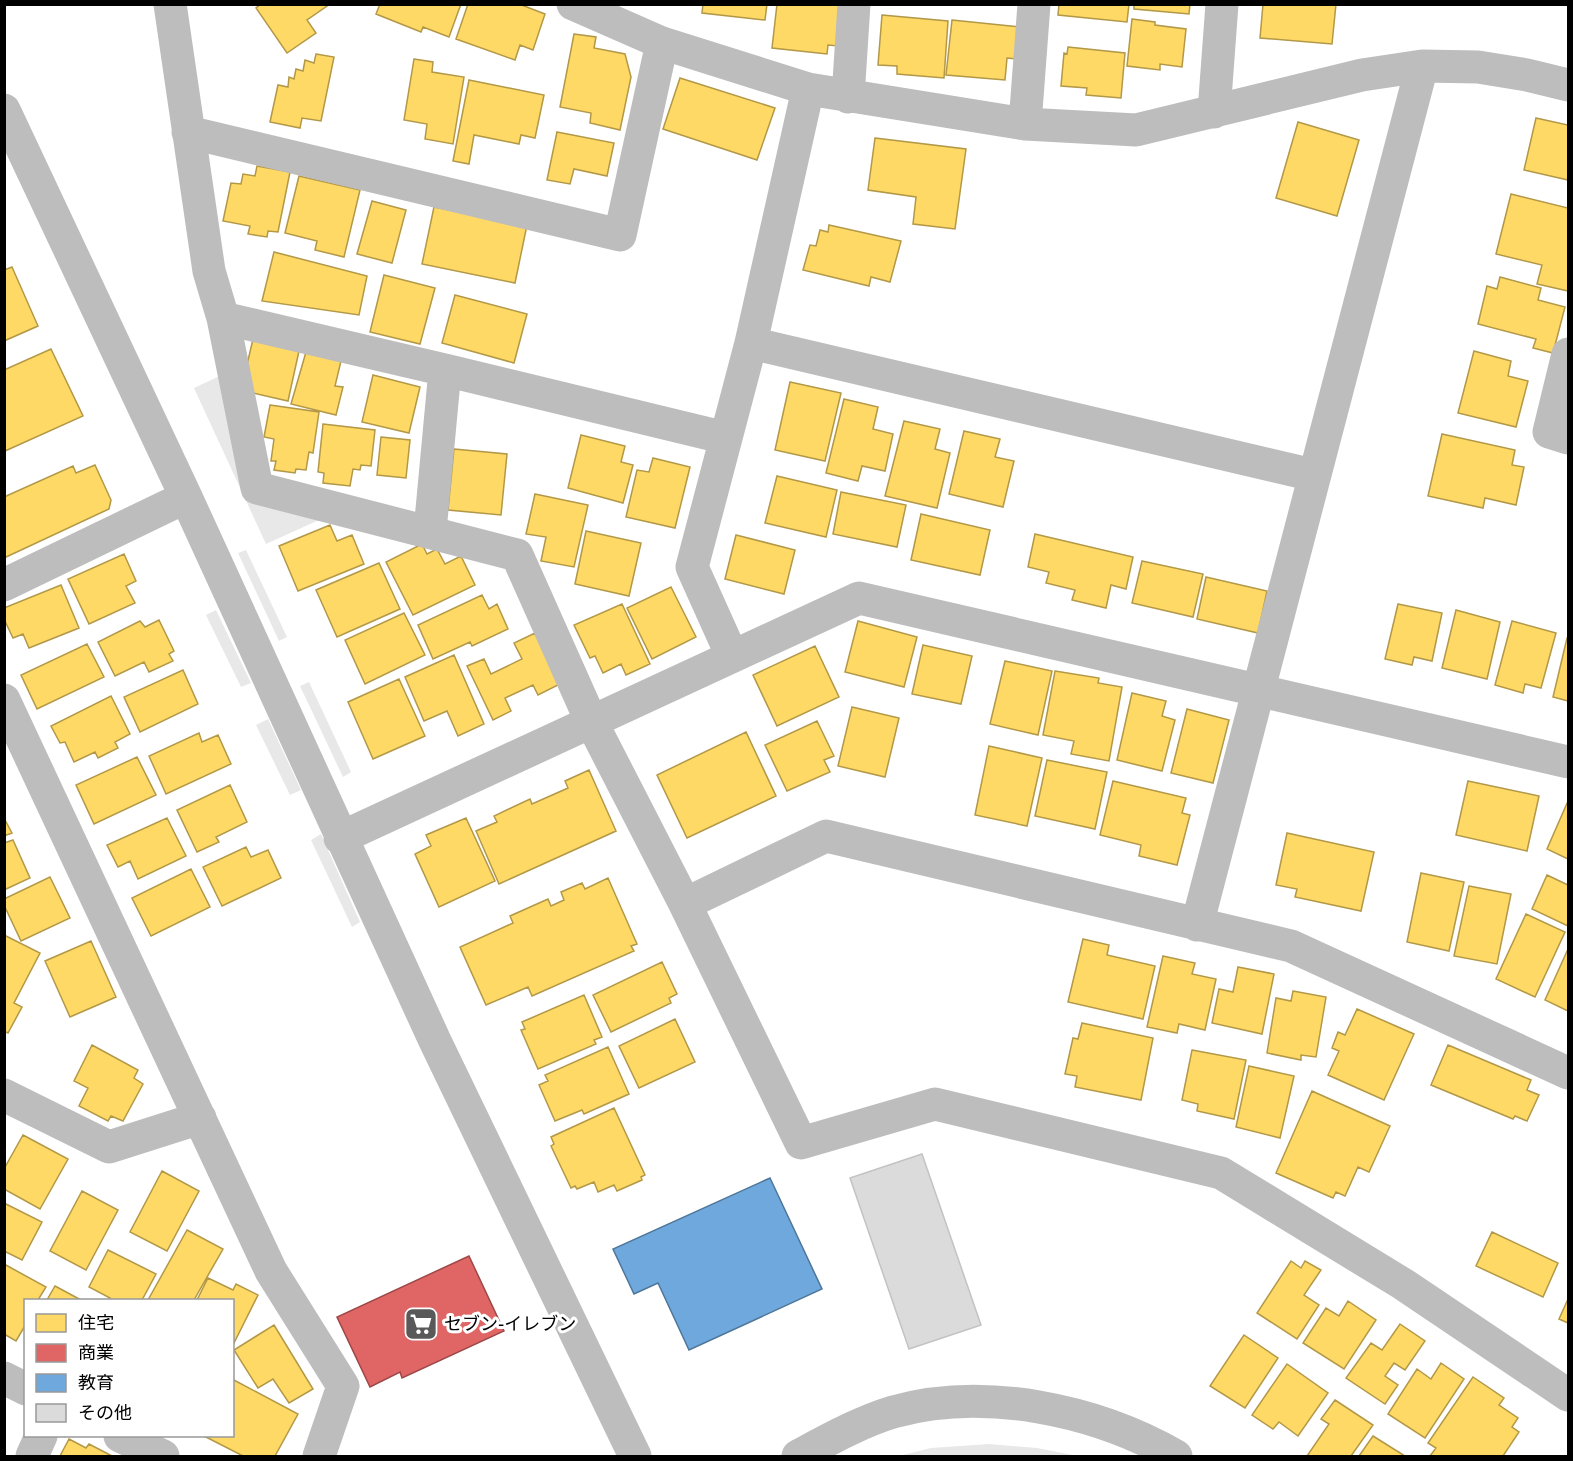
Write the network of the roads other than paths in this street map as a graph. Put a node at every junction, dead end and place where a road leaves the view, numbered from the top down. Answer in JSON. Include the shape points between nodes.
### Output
{"nodes":[{"id":1,"x":170,"y":4,"type":"edge"},
{"id":2,"x":573,"y":4,"type":"edge"},
{"id":3,"x":854,"y":4,"type":"edge"},
{"id":4,"x":1034,"y":4,"type":"edge"},
{"id":5,"x":1222,"y":4,"type":"edge"},
{"id":6,"x":662,"y":43,"type":"junction"},
{"id":7,"x":1422,"y":66,"type":"junction"},
{"id":8,"x":1569,"y":85,"type":"edge"},
{"id":9,"x":808,"y":89,"type":"junction"},
{"id":10,"x":848,"y":97,"type":"junction"},
{"id":11,"x":4,"y":110,"type":"edge"},
{"id":12,"x":1214,"y":112,"type":"junction"},
{"id":13,"x":1025,"y":124,"type":"junction"},
{"id":14,"x":188,"y":132,"type":"junction"},
{"id":15,"x":223,"y":318,"type":"junction"},
{"id":16,"x":751,"y":343,"type":"junction"},
{"id":17,"x":1569,"y":354,"type":"edge"},
{"id":18,"x":446,"y":370,"type":"junction"},
{"id":19,"x":726,"y":438,"type":"junction"},
{"id":20,"x":1569,"y":438,"type":"edge"},
{"id":21,"x":1313,"y":475,"type":"junction"},
{"id":22,"x":186,"y":497,"type":"junction"},
{"id":23,"x":430,"y":531,"type":"junction"},
{"id":24,"x":4,"y":585,"type":"edge"},
{"id":25,"x":732,"y":656,"type":"junction"},
{"id":26,"x":1258,"y":689,"type":"junction"},
{"id":27,"x":4,"y":700,"type":"edge"},
{"id":28,"x":591,"y":721,"type":"junction"},
{"id":29,"x":1569,"y":762,"type":"edge"},
{"id":30,"x":340,"y":838,"type":"junction"},
{"id":31,"x":685,"y":904,"type":"junction"},
{"id":32,"x":1197,"y":925,"type":"junction"},
{"id":33,"x":1569,"y":1073,"type":"edge"},
{"id":34,"x":4,"y":1095,"type":"edge"},
{"id":35,"x":200,"y":1118,"type":"junction"},
{"id":36,"x":4,"y":1378,"type":"edge"},
{"id":37,"x":24,"y":1388,"type":"edge"},
{"id":38,"x":1569,"y":1395,"type":"edge"},
{"id":39,"x":41,"y":1437,"type":"edge"},
{"id":40,"x":122,"y":1437,"type":"edge"},
{"id":41,"x":32,"y":1456,"type":"edge"},
{"id":42,"x":163,"y":1456,"type":"edge"},
{"id":43,"x":319,"y":1456,"type":"edge"},
{"id":44,"x":635,"y":1456,"type":"edge"},
{"id":45,"x":798,"y":1456,"type":"edge"},
{"id":46,"x":1176,"y":1456,"type":"edge"}],
"edges":[{"from":1,"to":14,"type":"street"},
{"from":2,"to":6,"type":"street"},
{"from":3,"to":10,"type":"street"},
{"from":4,"to":13,"type":"street"},
{"from":5,"to":12,"type":"street"},
{"from":6,"to":9,"type":"street"},
{"from":6,"to":14,"type":"street","via":[[620,235]]},
{"from":7,"to":8,"type":"street","via":[[1478,67]]},
{"from":7,"to":12,"type":"street","via":[[1362,75]]},
{"from":7,"to":21,"type":"street"},
{"from":9,"to":10,"type":"street"},
{"from":9,"to":16,"type":"street"},
{"from":10,"to":13,"type":"street"},
{"from":11,"to":22,"type":"street"},
{"from":12,"to":13,"type":"street","via":[[1136,130]]},
{"from":14,"to":15,"type":"street","via":[[209,271]]},
{"from":15,"to":18,"type":"street"},
{"from":15,"to":23,"type":"street","via":[[257,488]]},
{"from":16,"to":19,"type":"street"},
{"from":16,"to":21,"type":"street"},
{"from":17,"to":20,"type":"street","via":[[1549,432]]},
{"from":18,"to":19,"type":"street"},
{"from":18,"to":23,"type":"street"},
{"from":19,"to":25,"type":"street","via":[[692,567]]},
{"from":21,"to":26,"type":"street"},
{"from":22,"to":24,"type":"street"},
{"from":22,"to":30,"type":"street"},
{"from":23,"to":28,"type":"street","via":[[517,555]]},
{"from":25,"to":26,"type":"street","via":[[859,598]]},
{"from":25,"to":28,"type":"street"},
{"from":26,"to":29,"type":"street"},
{"from":26,"to":32,"type":"street"},
{"from":27,"to":35,"type":"street"},
{"from":28,"to":30,"type":"street"},
{"from":28,"to":31,"type":"street"},
{"from":30,"to":44,"type":"street"},
{"from":31,"to":32,"type":"street","via":[[826,836]]},
{"from":31,"to":38,"type":"street","via":[[801,1143],[935,1104],[1221,1173],[1403,1284]]},
{"from":32,"to":33,"type":"street","via":[[1291,946]]},
{"from":34,"to":35,"type":"street","via":[[109,1147]]},
{"from":35,"to":43,"type":"street","via":[[271,1271],[343,1386]]},
{"from":36,"to":37,"type":"street"},
{"from":39,"to":41,"type":"street"},
{"from":40,"to":42,"type":"street"},
{"from":45,"to":46,"type":"street","via":[[893,1413],[934,1405],[990,1402],[1095,1419]]}]}
